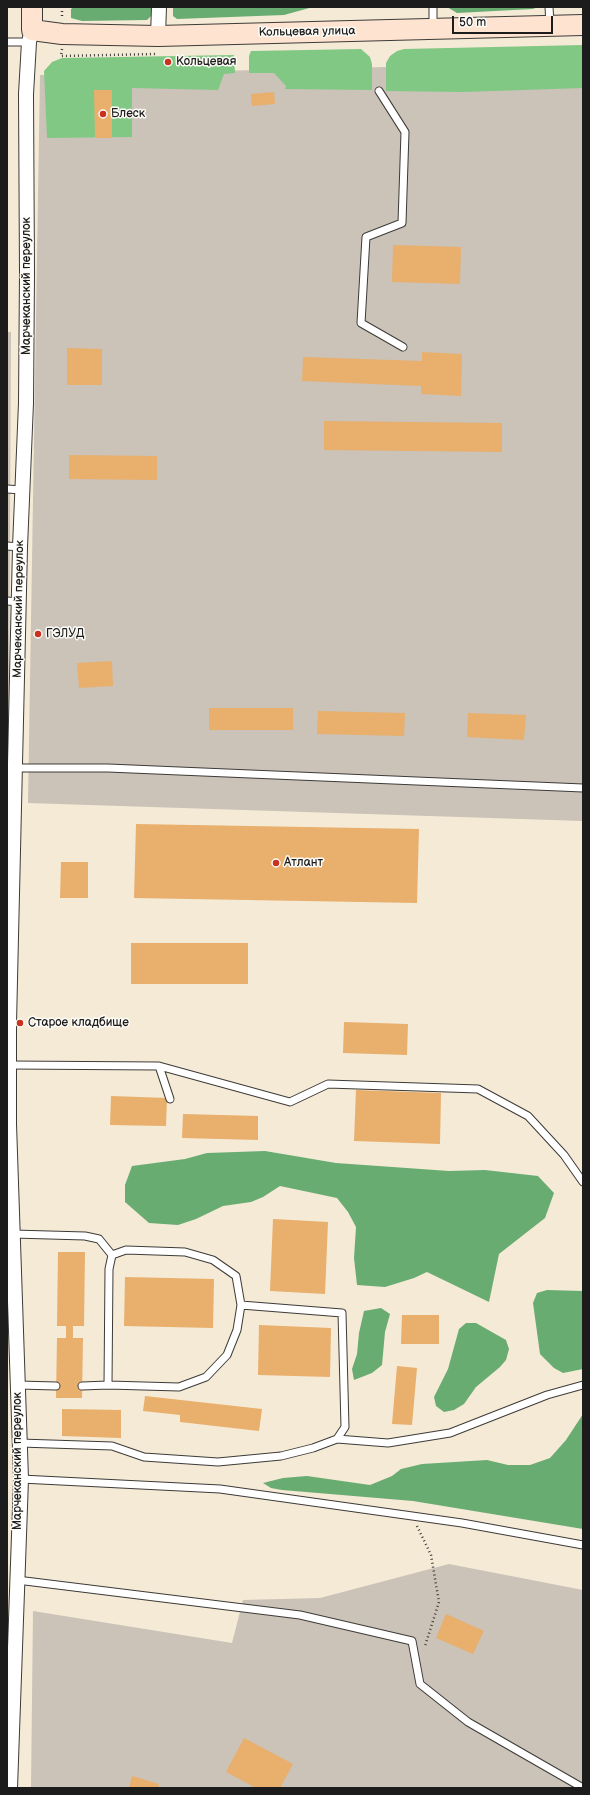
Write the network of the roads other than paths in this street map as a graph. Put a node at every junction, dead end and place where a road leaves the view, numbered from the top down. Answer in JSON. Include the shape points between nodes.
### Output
{"nodes":[{"id":1,"x":32,"y":7,"type":"edge"},
{"id":2,"x":159,"y":7,"type":"edge"},
{"id":3,"x":433,"y":7,"type":"edge"},
{"id":4,"x":549,"y":16,"type":"edge"},
{"id":5,"x":583,"y":25,"type":"edge"},
{"id":6,"x":433,"y":29,"type":"junction"},
{"id":7,"x":30,"y":36,"type":"junction"},
{"id":8,"x":7,"y":42,"type":"edge"},
{"id":9,"x":157,"y":45,"type":"junction"},
{"id":10,"x":379,"y":91,"type":"dead end"},
{"id":11,"x":403,"y":347,"type":"dead end"},
{"id":12,"x":7,"y":489,"type":"edge"},
{"id":13,"x":23,"y":490,"type":"junction"},
{"id":14,"x":14,"y":547,"type":"edge"},
{"id":15,"x":13,"y":601,"type":"edge"},
{"id":16,"x":12,"y":667,"type":"edge"},
{"id":17,"x":12,"y":698,"type":"edge"},
{"id":18,"x":16,"y":768,"type":"junction"},
{"id":19,"x":583,"y":788,"type":"edge"},
{"id":20,"x":8,"y":1028,"type":"edge"},
{"id":21,"x":9,"y":1066,"type":"junction"},
{"id":22,"x":159,"y":1066,"type":"junction"},
{"id":23,"x":170,"y":1100,"type":"dead end"},
{"id":24,"x":583,"y":1182,"type":"edge"},
{"id":25,"x":13,"y":1234,"type":"junction"},
{"id":26,"x":112,"y":1255,"type":"junction"},
{"id":27,"x":242,"y":1305,"type":"junction"},
{"id":28,"x":18,"y":1385,"type":"junction"},
{"id":29,"x":108,"y":1385,"type":"junction"},
{"id":30,"x":583,"y":1385,"type":"edge"},
{"id":31,"x":56,"y":1386,"type":"dead end"},
{"id":32,"x":82,"y":1386,"type":"dead end"},
{"id":33,"x":337,"y":1439,"type":"junction"},
{"id":34,"x":20,"y":1443,"type":"junction"},
{"id":35,"x":21,"y":1479,"type":"junction"},
{"id":36,"x":583,"y":1545,"type":"edge"},
{"id":37,"x":17,"y":1580,"type":"junction"},
{"id":38,"x":11,"y":1618,"type":"edge"},
{"id":39,"x":10,"y":1788,"type":"edge"},
{"id":40,"x":583,"y":1788,"type":"edge"}],
"edges":[{"from":1,"to":7,"type":"main road","name":"Марчеканский переулок"},
{"from":2,"to":9,"type":"street"},
{"from":3,"to":6,"type":"lane"},
{"from":4,"to":5,"type":"main road","name":"Кольцевая улица"},
{"from":4,"to":6,"type":"main road","name":"Кольцевая улица"},
{"from":6,"to":9,"type":"main road","name":"Кольцевая улица"},
{"from":7,"to":8,"type":"lane"},
{"from":7,"to":9,"type":"main road","name":"Кольцевая улица","via":[[62,34]]},
{"from":7,"to":13,"type":"street","name":"Марчеканский переулок","via":[[26,128],[27,356]]},
{"from":10,"to":11,"type":"lane","via":[[405,132],[402,223],[366,237],[360,323]]},
{"from":12,"to":13,"type":"lane"},
{"from":13,"to":14,"type":"street","name":"Марчеканский переулок"},
{"from":14,"to":15,"type":"street","name":"Марчеканский переулок"},
{"from":15,"to":16,"type":"street","name":"Марчеканский переулок"},
{"from":16,"to":17,"type":"street","name":"Марчеканский переулок"},
{"from":17,"to":18,"type":"street","name":"Марчеканский переулок"},
{"from":18,"to":19,"type":"lane","via":[[108,768]]},
{"from":18,"to":20,"type":"street","name":"Марчеканский переулок"},
{"from":20,"to":21,"type":"street","name":"Марчеканский переулок"},
{"from":21,"to":22,"type":"lane"},
{"from":21,"to":25,"type":"street","name":"Марчеканский переулок"},
{"from":22,"to":23,"type":"lane"},
{"from":22,"to":24,"type":"lane","via":[[290,1102],[328,1084],[478,1090],[528,1116],[564,1155]]},
{"from":25,"to":26,"type":"lane","via":[[85,1236],[99,1240]]},
{"from":25,"to":28,"type":"street","name":"Марчеканский переулок"},
{"from":26,"to":27,"type":"lane","via":[[126,1250],[185,1252],[214,1260],[236,1276]]},
{"from":26,"to":29,"type":"lane","via":[[109,1268]]},
{"from":27,"to":29,"type":"lane","via":[[237,1330],[227,1355],[206,1377],[179,1387]]},
{"from":27,"to":33,"type":"lane","via":[[342,1313],[345,1427]]},
{"from":28,"to":31,"type":"lane"},
{"from":28,"to":34,"type":"street","name":"Марчеканский переулок"},
{"from":29,"to":32,"type":"lane"},
{"from":30,"to":33,"type":"lane","via":[[547,1395],[450,1433],[388,1443]]},
{"from":33,"to":34,"type":"lane","via":[[281,1456],[218,1462],[144,1457],[112,1446]]},
{"from":34,"to":35,"type":"street","name":"Марчеканский переулок"},
{"from":35,"to":36,"type":"lane","via":[[220,1489],[412,1516]]},
{"from":35,"to":37,"type":"street","name":"Марчеканский переулок"},
{"from":37,"to":38,"type":"street","name":"Марчеканский переулок"},
{"from":37,"to":40,"type":"lane","via":[[300,1615],[412,1640],[420,1684],[468,1722]]},
{"from":38,"to":39,"type":"street","name":"Марчеканский переулок"}]}
